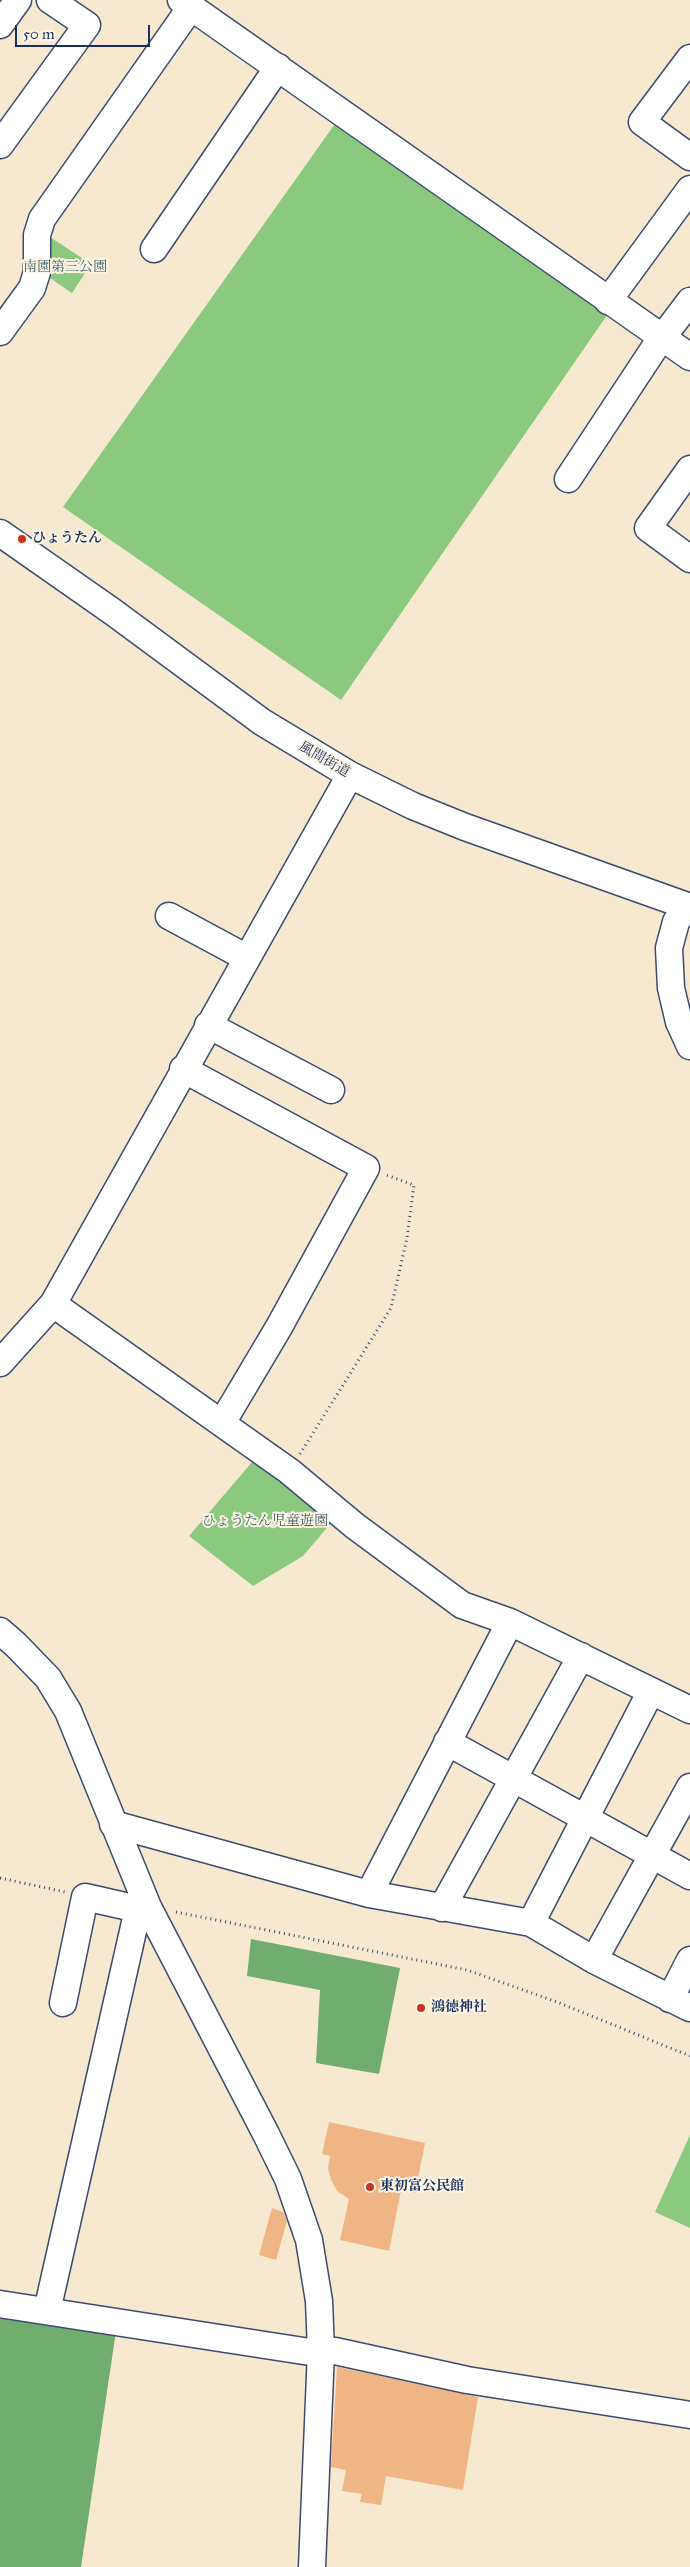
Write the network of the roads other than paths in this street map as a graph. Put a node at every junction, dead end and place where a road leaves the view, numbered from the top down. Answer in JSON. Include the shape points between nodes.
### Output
{"nodes":[{"id":1,"x":18,"y":0,"type":"edge"},
{"id":2,"x":50,"y":0,"type":"edge"},
{"id":3,"x":186,"y":4,"type":"edge"},
{"id":4,"x":0,"y":25,"type":"edge"},
{"id":5,"x":690,"y":58,"type":"edge"},
{"id":6,"x":278,"y":68,"type":"junction"},
{"id":7,"x":0,"y":145,"type":"edge"},
{"id":8,"x":690,"y":157,"type":"edge"},
{"id":9,"x":690,"y":190,"type":"edge"},
{"id":10,"x":154,"y":249,"type":"dead end"},
{"id":11,"x":608,"y":301,"type":"junction"},
{"id":12,"x":690,"y":301,"type":"edge"},
{"id":13,"x":0,"y":332,"type":"edge"},
{"id":14,"x":662,"y":338,"type":"junction"},
{"id":15,"x":690,"y":358,"type":"edge"},
{"id":16,"x":690,"y":468,"type":"edge"},
{"id":17,"x":568,"y":479,"type":"dead end"},
{"id":18,"x":0,"y":533,"type":"edge"},
{"id":19,"x":690,"y":559,"type":"edge"},
{"id":20,"x":350,"y":775,"type":"junction"},
{"id":21,"x":688,"y":906,"type":"edge"},
{"id":22,"x":169,"y":916,"type":"dead end"},
{"id":23,"x":247,"y":958,"type":"junction"},
{"id":24,"x":208,"y":1025,"type":"junction"},
{"id":25,"x":690,"y":1046,"type":"edge"},
{"id":26,"x":183,"y":1069,"type":"junction"},
{"id":27,"x":331,"y":1090,"type":"dead end"},
{"id":28,"x":53,"y":1304,"type":"junction"},
{"id":29,"x":0,"y":1363,"type":"edge"},
{"id":30,"x":222,"y":1423,"type":"junction"},
{"id":31,"x":510,"y":1622,"type":"junction"},
{"id":32,"x":0,"y":1631,"type":"edge"},
{"id":33,"x":581,"y":1656,"type":"junction"},
{"id":34,"x":652,"y":1691,"type":"junction"},
{"id":35,"x":690,"y":1710,"type":"edge"},
{"id":36,"x":447,"y":1742,"type":"junction"},
{"id":37,"x":513,"y":1778,"type":"junction"},
{"id":38,"x":690,"y":1787,"type":"edge"},
{"id":39,"x":586,"y":1818,"type":"junction"},
{"id":40,"x":113,"y":1824,"type":"junction"},
{"id":41,"x":652,"y":1855,"type":"junction"},
{"id":42,"x":690,"y":1876,"type":"edge"},
{"id":43,"x":369,"y":1894,"type":"junction"},
{"id":44,"x":143,"y":1908,"type":"junction"},
{"id":45,"x":442,"y":1908,"type":"junction"},
{"id":46,"x":531,"y":1923,"type":"junction"},
{"id":47,"x":594,"y":1960,"type":"junction"},
{"id":48,"x":690,"y":1960,"type":"edge"},
{"id":49,"x":63,"y":2003,"type":"dead end"},
{"id":50,"x":680,"y":2004,"type":"edge"},
{"id":51,"x":0,"y":2304,"type":"edge"},
{"id":52,"x":47,"y":2311,"type":"junction"},
{"id":53,"x":321,"y":2352,"type":"junction"},
{"id":54,"x":690,"y":2415,"type":"edge"},
{"id":55,"x":312,"y":2567,"type":"edge"}],
"edges":[{"from":1,"to":4,"type":"street"},
{"from":2,"to":7,"type":"street","via":[[87,25]]},
{"from":3,"to":6,"type":"street"},
{"from":3,"to":13,"type":"street","via":[[42,219],[37,236],[32,288]]},
{"from":5,"to":8,"type":"street","via":[[642,122]]},
{"from":6,"to":10,"type":"street"},
{"from":6,"to":11,"type":"street"},
{"from":9,"to":11,"type":"street"},
{"from":11,"to":14,"type":"street"},
{"from":12,"to":14,"type":"street"},
{"from":14,"to":15,"type":"street"},
{"from":14,"to":17,"type":"street"},
{"from":16,"to":19,"type":"street","via":[[648,528]]},
{"from":18,"to":20,"type":"street","name":"風間街道","via":[[114,612],[262,722]]},
{"from":20,"to":21,"type":"street","name":"風間街道","via":[[465,827]]},
{"from":20,"to":23,"type":"street"},
{"from":21,"to":25,"type":"street","via":[[676,922],[669,948],[671,988],[679,1022]]},
{"from":22,"to":23,"type":"street"},
{"from":23,"to":24,"type":"street"},
{"from":24,"to":26,"type":"street"},
{"from":24,"to":27,"type":"street"},
{"from":26,"to":28,"type":"street"},
{"from":26,"to":30,"type":"street","via":[[366,1168]]},
{"from":28,"to":29,"type":"street"},
{"from":28,"to":30,"type":"street"},
{"from":30,"to":31,"type":"street","via":[[462,1605]]},
{"from":31,"to":33,"type":"street"},
{"from":31,"to":36,"type":"street"},
{"from":32,"to":40,"type":"street","via":[[48,1678],[68,1712]]},
{"from":33,"to":34,"type":"street"},
{"from":33,"to":37,"type":"street"},
{"from":34,"to":35,"type":"street"},
{"from":34,"to":39,"type":"street"},
{"from":36,"to":37,"type":"street"},
{"from":36,"to":43,"type":"street"},
{"from":37,"to":39,"type":"street"},
{"from":37,"to":45,"type":"street"},
{"from":38,"to":41,"type":"street"},
{"from":39,"to":41,"type":"street"},
{"from":39,"to":46,"type":"street"},
{"from":40,"to":43,"type":"street"},
{"from":40,"to":44,"type":"street"},
{"from":41,"to":42,"type":"street"},
{"from":41,"to":47,"type":"street"},
{"from":43,"to":45,"type":"street"},
{"from":44,"to":49,"type":"street","via":[[85,1897]]},
{"from":44,"to":52,"type":"street"},
{"from":44,"to":53,"type":"street","via":[[288,2179],[309,2240],[319,2300]]},
{"from":45,"to":46,"type":"street"},
{"from":46,"to":47,"type":"street"},
{"from":47,"to":50,"type":"street"},
{"from":48,"to":50,"type":"street"},
{"from":51,"to":52,"type":"street"},
{"from":52,"to":53,"type":"street"},
{"from":53,"to":54,"type":"street","via":[[335,2352],[467,2380]]},
{"from":53,"to":55,"type":"street"}]}
